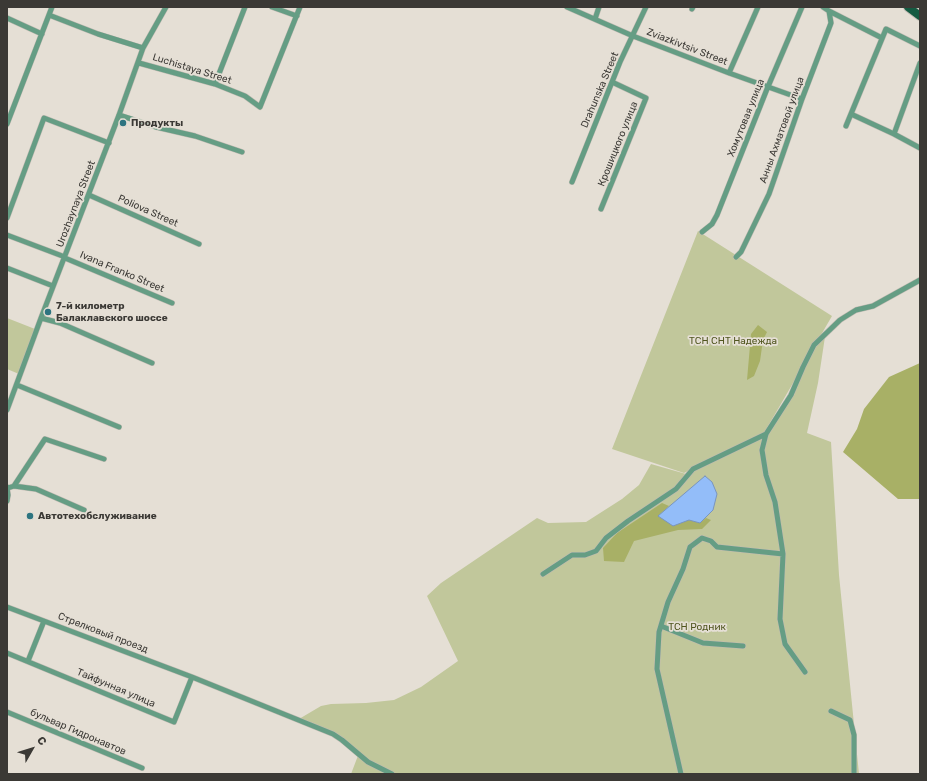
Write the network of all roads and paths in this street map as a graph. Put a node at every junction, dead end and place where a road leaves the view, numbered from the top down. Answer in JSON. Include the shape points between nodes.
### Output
{"nodes":[{"id":1,"x":52,"y":7,"type":"edge"},
{"id":2,"x":166,"y":7,"type":"edge"},
{"id":3,"x":245,"y":7,"type":"edge"},
{"id":4,"x":272,"y":7,"type":"edge"},
{"id":5,"x":300,"y":7,"type":"edge"},
{"id":6,"x":567,"y":7,"type":"edge"},
{"id":7,"x":599,"y":7,"type":"edge"},
{"id":8,"x":646,"y":7,"type":"edge"},
{"id":9,"x":758,"y":7,"type":"edge"},
{"id":10,"x":802,"y":7,"type":"edge"},
{"id":11,"x":823,"y":7,"type":"edge"},
{"id":12,"x":908,"y":7,"type":"edge"},
{"id":13,"x":829,"y":11,"type":"junction"},
{"id":14,"x":48,"y":15,"type":"junction"},
{"id":15,"x":297,"y":16,"type":"junction"},
{"id":16,"x":920,"y":16,"type":"edge"},
{"id":17,"x":7,"y":18,"type":"edge"},
{"id":18,"x":595,"y":19,"type":"junction"},
{"id":19,"x":42,"y":34,"type":"junction"},
{"id":20,"x":633,"y":36,"type":"junction"},
{"id":21,"x":882,"y":38,"type":"junction"},
{"id":22,"x":920,"y":46,"type":"edge"},
{"id":23,"x":143,"y":48,"type":"junction"},
{"id":24,"x":139,"y":63,"type":"junction"},
{"id":25,"x":920,"y":63,"type":"edge"},
{"id":26,"x":729,"y":73,"type":"junction"},
{"id":27,"x":612,"y":82,"type":"junction"},
{"id":28,"x":215,"y":84,"type":"junction"},
{"id":29,"x":768,"y":87,"type":"junction"},
{"id":30,"x":802,"y":99,"type":"junction"},
{"id":31,"x":851,"y":114,"type":"junction"},
{"id":32,"x":119,"y":115,"type":"junction"},
{"id":33,"x":7,"y":124,"type":"edge"},
{"id":34,"x":846,"y":126,"type":"dead end"},
{"id":35,"x":894,"y":134,"type":"junction"},
{"id":36,"x":109,"y":143,"type":"junction"},
{"id":37,"x":920,"y":148,"type":"edge"},
{"id":38,"x":242,"y":152,"type":"dead end"},
{"id":39,"x":572,"y":182,"type":"dead end"},
{"id":40,"x":89,"y":195,"type":"junction"},
{"id":41,"x":601,"y":209,"type":"dead end"},
{"id":42,"x":7,"y":218,"type":"edge"},
{"id":43,"x":702,"y":232,"type":"dead end"},
{"id":44,"x":7,"y":235,"type":"edge"},
{"id":45,"x":199,"y":244,"type":"dead end"},
{"id":46,"x":736,"y":257,"type":"dead end"},
{"id":47,"x":65,"y":258,"type":"junction"},
{"id":48,"x":7,"y":268,"type":"edge"},
{"id":49,"x":920,"y":280,"type":"edge"},
{"id":50,"x":53,"y":286,"type":"junction"},
{"id":51,"x":172,"y":303,"type":"dead end"},
{"id":52,"x":41,"y":318,"type":"junction"},
{"id":53,"x":152,"y":363,"type":"dead end"},
{"id":54,"x":17,"y":385,"type":"junction"},
{"id":55,"x":7,"y":410,"type":"edge"},
{"id":56,"x":119,"y":427,"type":"dead end"},
{"id":57,"x":766,"y":434,"type":"junction"},
{"id":58,"x":104,"y":459,"type":"dead end"},
{"id":59,"x":14,"y":486,"type":"junction"},
{"id":60,"x":7,"y":488,"type":"edge"},
{"id":61,"x":7,"y":501,"type":"edge"},
{"id":62,"x":84,"y":510,"type":"dead end"},
{"id":63,"x":783,"y":554,"type":"junction"},
{"id":64,"x":543,"y":574,"type":"dead end"},
{"id":65,"x":7,"y":608,"type":"edge"},
{"id":66,"x":44,"y":621,"type":"junction"},
{"id":67,"x":661,"y":626,"type":"junction"},
{"id":68,"x":743,"y":646,"type":"dead end"},
{"id":69,"x":7,"y":653,"type":"edge"},
{"id":70,"x":28,"y":661,"type":"junction"},
{"id":71,"x":805,"y":672,"type":"dead end"},
{"id":72,"x":192,"y":677,"type":"junction"},
{"id":73,"x":832,"y":711,"type":"dead end"},
{"id":74,"x":7,"y":712,"type":"edge"},
{"id":75,"x":142,"y":768,"type":"dead end"},
{"id":76,"x":392,"y":774,"type":"edge"},
{"id":77,"x":681,"y":774,"type":"edge"},
{"id":78,"x":854,"y":774,"type":"edge"}],
"edges":[{"from":1,"to":14,"type":"street"},
{"from":2,"to":23,"type":"street","name":"Urozhaynaya Street"},
{"from":3,"to":28,"type":"street"},
{"from":4,"to":15,"type":"street"},
{"from":5,"to":15,"type":"street"},
{"from":6,"to":18,"type":"street","name":"Zviazkivtsiv Street"},
{"from":7,"to":18,"type":"street"},
{"from":8,"to":20,"type":"street","name":"Drahunska Street"},
{"from":9,"to":26,"type":"street"},
{"from":10,"to":29,"type":"street","name":"Хомутовая улица"},
{"from":11,"to":13,"type":"street"},
{"from":12,"to":16,"type":"main road"},
{"from":13,"to":21,"type":"street"},
{"from":13,"to":30,"type":"street","name":"Анны Ахматовой улица","via":[[831,23]]},
{"from":14,"to":19,"type":"street"},
{"from":14,"to":23,"type":"street"},
{"from":15,"to":28,"type":"street","name":"Luchistaya Street","via":[[260,107],[245,96]]},
{"from":17,"to":19,"type":"street"},
{"from":18,"to":20,"type":"street","name":"Zviazkivtsiv Street"},
{"from":19,"to":33,"type":"street"},
{"from":20,"to":26,"type":"street","name":"Zviazkivtsiv Street"},
{"from":20,"to":27,"type":"street","name":"Drahunska Street"},
{"from":21,"to":22,"type":"street","via":[[886,29]]},
{"from":21,"to":31,"type":"street"},
{"from":23,"to":24,"type":"street","name":"Urozhaynaya Street"},
{"from":24,"to":28,"type":"street","name":"Luchistaya Street"},
{"from":24,"to":32,"type":"street","name":"Urozhaynaya Street"},
{"from":25,"to":35,"type":"street"},
{"from":26,"to":29,"type":"street","name":"Zviazkivtsiv Street"},
{"from":27,"to":39,"type":"street","name":"Drahunska Street"},
{"from":27,"to":41,"type":"street","name":"Крошицкого улица","via":[[646,98]]},
{"from":29,"to":30,"type":"street","name":"Zviazkivtsiv Street"},
{"from":29,"to":43,"type":"street","name":"Хомутовая улица","via":[[717,215],[712,224]]},
{"from":30,"to":46,"type":"street","name":"Анны Ахматовой улица","via":[[769,194],[741,252]]},
{"from":31,"to":34,"type":"street"},
{"from":31,"to":35,"type":"street"},
{"from":32,"to":36,"type":"street","name":"Urozhaynaya Street"},
{"from":32,"to":38,"type":"street"},
{"from":35,"to":37,"type":"street"},
{"from":36,"to":40,"type":"street","name":"Urozhaynaya Street"},
{"from":36,"to":42,"type":"street","via":[[44,118]]},
{"from":40,"to":45,"type":"street","name":"Poliova Street"},
{"from":40,"to":47,"type":"street","name":"Urozhaynaya Street"},
{"from":44,"to":47,"type":"street","name":"Ivana Franko Street"},
{"from":47,"to":50,"type":"street","name":"Urozhaynaya Street"},
{"from":47,"to":51,"type":"street","name":"Ivana Franko Street"},
{"from":48,"to":50,"type":"street"},
{"from":49,"to":57,"type":"street","via":[[873,306],[856,310],[840,320],[814,345],[791,395]]},
{"from":50,"to":52,"type":"street","name":"Urozhaynaya Street"},
{"from":52,"to":53,"type":"street","via":[[60,323]]},
{"from":52,"to":54,"type":"street","name":"Urozhaynaya Street"},
{"from":54,"to":55,"type":"street","name":"Urozhaynaya Street"},
{"from":54,"to":56,"type":"street"},
{"from":57,"to":63,"type":"street","via":[[762,450],[766,475],[775,502]]},
{"from":57,"to":64,"type":"street","via":[[693,469],[676,489],[606,538],[596,551],[585,555],[572,555]]},
{"from":58,"to":59,"type":"street","via":[[45,439]]},
{"from":59,"to":60,"type":"street"},
{"from":59,"to":62,"type":"street","via":[[36,489]]},
{"from":60,"to":61,"type":"street"},
{"from":63,"to":67,"type":"street","via":[[718,546],[702,538],[690,547]]},
{"from":63,"to":71,"type":"street","via":[[780,619],[785,644]]},
{"from":65,"to":66,"type":"street","name":"Стрелковый проезд"},
{"from":66,"to":70,"type":"street"},
{"from":66,"to":72,"type":"street","name":"Стрелковый проезд"},
{"from":67,"to":68,"type":"street","via":[[703,643]]},
{"from":67,"to":77,"type":"street","via":[[657,669]]},
{"from":69,"to":70,"type":"street","name":"Тайфунная улица"},
{"from":70,"to":72,"type":"street","name":"Тайфунная улица","via":[[174,722]]},
{"from":72,"to":76,"type":"street","name":"Стрелковый проезд","via":[[333,734],[368,762]]},
{"from":73,"to":78,"type":"street","via":[[850,720],[854,735]]},
{"from":74,"to":75,"type":"street","name":"бульвар Гидронавтов"}]}
